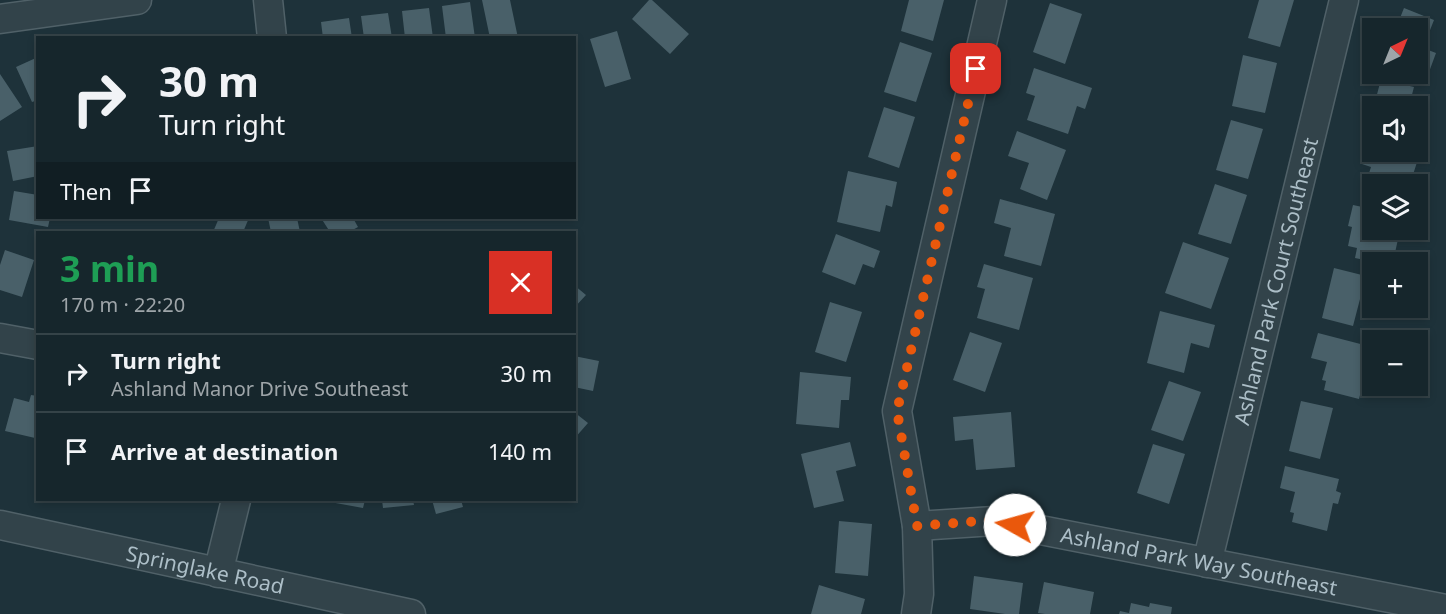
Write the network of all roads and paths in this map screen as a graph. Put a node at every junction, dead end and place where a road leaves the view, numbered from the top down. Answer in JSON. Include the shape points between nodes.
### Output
{"nodes":[{"id":1,"x":137,"y":0,"type":"edge"},
{"id":2,"x":268,"y":0,"type":"edge"},
{"id":3,"x":992,"y":0,"type":"edge"},
{"id":4,"x":1344,"y":0,"type":"edge"},
{"id":5,"x":0,"y":19,"type":"edge"},
{"id":6,"x":272,"y":36,"type":"edge"},
{"id":7,"x":0,"y":338,"type":"edge"},
{"id":8,"x":36,"y":345,"type":"edge"},
{"id":9,"x":236,"y":501,"type":"edge"},
{"id":10,"x":0,"y":525,"type":"edge"},
{"id":11,"x":917,"y":526,"type":"junction"},
{"id":12,"x":1207,"y":563,"type":"junction"},
{"id":13,"x":218,"y":573,"type":"junction"},
{"id":14,"x":1446,"y":609,"type":"edge"},
{"id":15,"x":411,"y":614,"type":"edge"},
{"id":16,"x":916,"y":614,"type":"edge"}],
"edges":[{"from":1,"to":5,"type":"street"},
{"from":2,"to":6,"type":"street"},
{"from":3,"to":11,"type":"street","via":[[897,411]]},
{"from":4,"to":12,"type":"street","name":"Ashland Park Court Southeast"},
{"from":7,"to":8,"type":"street"},
{"from":9,"to":13,"type":"street"},
{"from":10,"to":13,"type":"street","name":"Springlake Road"},
{"from":11,"to":12,"type":"street","name":"Ashland Park Way Southeast","via":[[994,520]]},
{"from":11,"to":16,"type":"street"},
{"from":12,"to":14,"type":"street","name":"Ashland Park Way Southeast"},
{"from":13,"to":15,"type":"street","name":"Springlake Road"}]}
